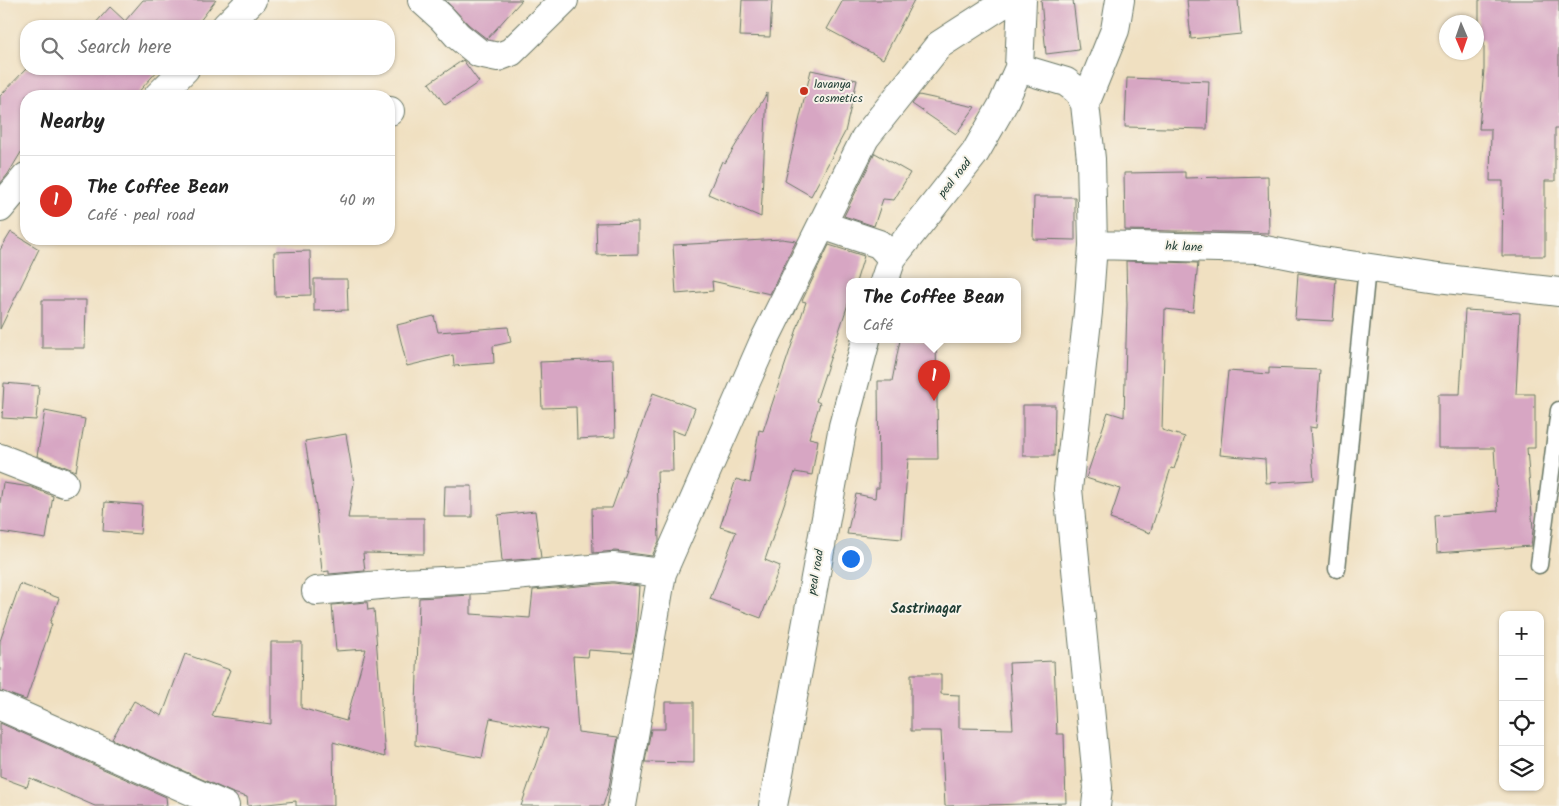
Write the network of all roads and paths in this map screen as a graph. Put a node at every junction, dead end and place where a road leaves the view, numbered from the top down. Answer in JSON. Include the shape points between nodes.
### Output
{"nodes":[{"id":1,"x":252,"y":0,"type":"edge"},
{"id":2,"x":422,"y":0,"type":"edge"},
{"id":3,"x":564,"y":0,"type":"edge"},
{"id":4,"x":1009,"y":0,"type":"edge"},
{"id":5,"x":1022,"y":0,"type":"edge"},
{"id":6,"x":1120,"y":0,"type":"edge"},
{"id":7,"x":232,"y":20,"type":"edge"},
{"id":8,"x":1019,"y":68,"type":"junction"},
{"id":9,"x":179,"y":75,"type":"edge"},
{"id":10,"x":164,"y":90,"type":"edge"},
{"id":11,"x":1085,"y":104,"type":"junction"},
{"id":12,"x":20,"y":184,"type":"edge"},
{"id":13,"x":0,"y":208,"type":"edge"},
{"id":14,"x":822,"y":225,"type":"junction"},
{"id":15,"x":1093,"y":245,"type":"junction"},
{"id":16,"x":1367,"y":268,"type":"junction"},
{"id":17,"x":888,"y":270,"type":"edge"},
{"id":18,"x":1559,"y":292,"type":"edge"},
{"id":19,"x":865,"y":343,"type":"edge"},
{"id":20,"x":1559,"y":410,"type":"edge"},
{"id":21,"x":0,"y":458,"type":"edge"},
{"id":22,"x":64,"y":483,"type":"dead end"},
{"id":23,"x":1539,"y":565,"type":"dead end"},
{"id":24,"x":1337,"y":569,"type":"dead end"},
{"id":25,"x":662,"y":573,"type":"junction"},
{"id":26,"x":316,"y":591,"type":"dead end"},
{"id":27,"x":0,"y":706,"type":"edge"},
{"id":28,"x":225,"y":806,"type":"edge"},
{"id":29,"x":622,"y":806,"type":"edge"},
{"id":30,"x":773,"y":806,"type":"edge"},
{"id":31,"x":1096,"y":806,"type":"edge"}],
"edges":[{"from":1,"to":7,"type":"street"},
{"from":2,"to":3,"type":"street","via":[[479,53],[498,57],[511,52]]},
{"from":4,"to":14,"type":"street","via":[[939,45],[865,138]]},
{"from":5,"to":8,"type":"street"},
{"from":6,"to":11,"type":"street","via":[[1115,30]]},
{"from":8,"to":11,"type":"street","via":[[1066,82],[1078,91]]},
{"from":8,"to":17,"type":"street","name":"peal road","via":[[975,153]]},
{"from":9,"to":10,"type":"street"},
{"from":11,"to":15,"type":"street","via":[[1091,159]]},
{"from":12,"to":13,"type":"street"},
{"from":14,"to":17,"type":"street","via":[[879,244]]},
{"from":14,"to":25,"type":"street","via":[[763,343]]},
{"from":15,"to":16,"type":"street","name":"hk lane","via":[[1260,249]]},
{"from":15,"to":31,"type":"street","via":[[1068,489],[1098,788]]},
{"from":16,"to":18,"type":"street","name":"hk lane"},
{"from":16,"to":24,"type":"lane"},
{"from":19,"to":30,"type":"street","name":"peal road","via":[[843,426]]},
{"from":20,"to":23,"type":"lane"},
{"from":21,"to":22,"type":"street"},
{"from":25,"to":26,"type":"street","via":[[613,567]]},
{"from":25,"to":29,"type":"street"},
{"from":27,"to":28,"type":"street"}]}
